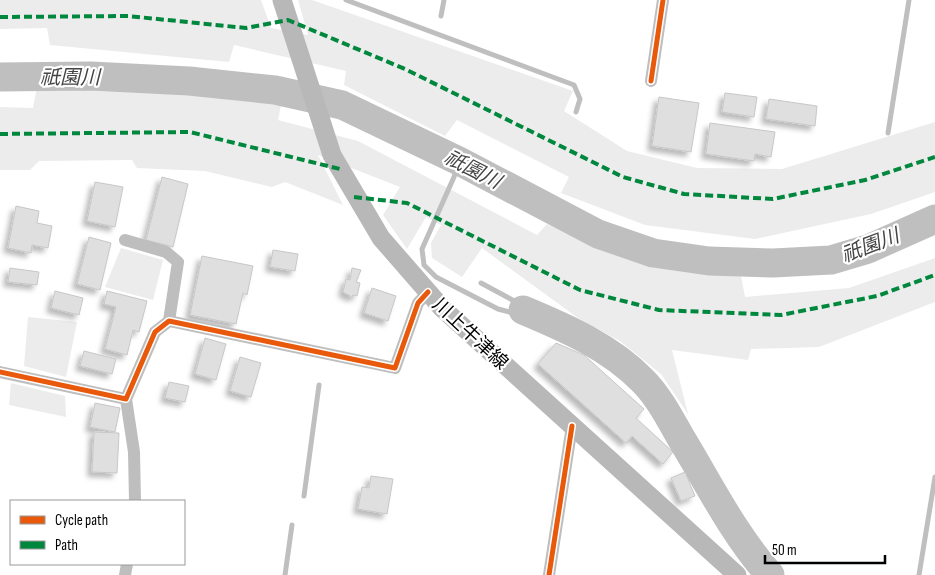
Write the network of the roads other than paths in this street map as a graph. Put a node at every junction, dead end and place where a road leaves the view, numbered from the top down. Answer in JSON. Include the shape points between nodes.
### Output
{"nodes":[{"id":1,"x":282,"y":0,"type":"edge"},
{"id":2,"x":663,"y":0,"type":"edge"},
{"id":3,"x":651,"y":81,"type":"dead end"},
{"id":4,"x":125,"y":240,"type":"dead end"},
{"id":5,"x":428,"y":292,"type":"junction"},
{"id":6,"x":168,"y":321,"type":"junction"},
{"id":7,"x":0,"y":372,"type":"edge"},
{"id":8,"x":126,"y":399,"type":"junction"},
{"id":9,"x":572,"y":426,"type":"junction"},
{"id":10,"x":135,"y":500,"type":"edge"},
{"id":11,"x":549,"y":575,"type":"edge"},
{"id":12,"x":737,"y":575,"type":"edge"}],
"edges":[{"from":1,"to":5,"type":"main road","name":"川上牛津線","via":[[332,155],[380,238]]},
{"from":2,"to":3,"type":"street"},
{"from":4,"to":6,"type":"street","via":[[166,252],[178,262]]},
{"from":5,"to":6,"type":"street","via":[[418,303],[395,368]]},
{"from":5,"to":9,"type":"main road","name":"川上牛津線"},
{"from":6,"to":8,"type":"street","via":[[155,332]]},
{"from":7,"to":8,"type":"street"},
{"from":8,"to":10,"type":"street","via":[[134,452]]},
{"from":9,"to":11,"type":"street"},
{"from":9,"to":12,"type":"main road","name":"川上牛津線"}]}
